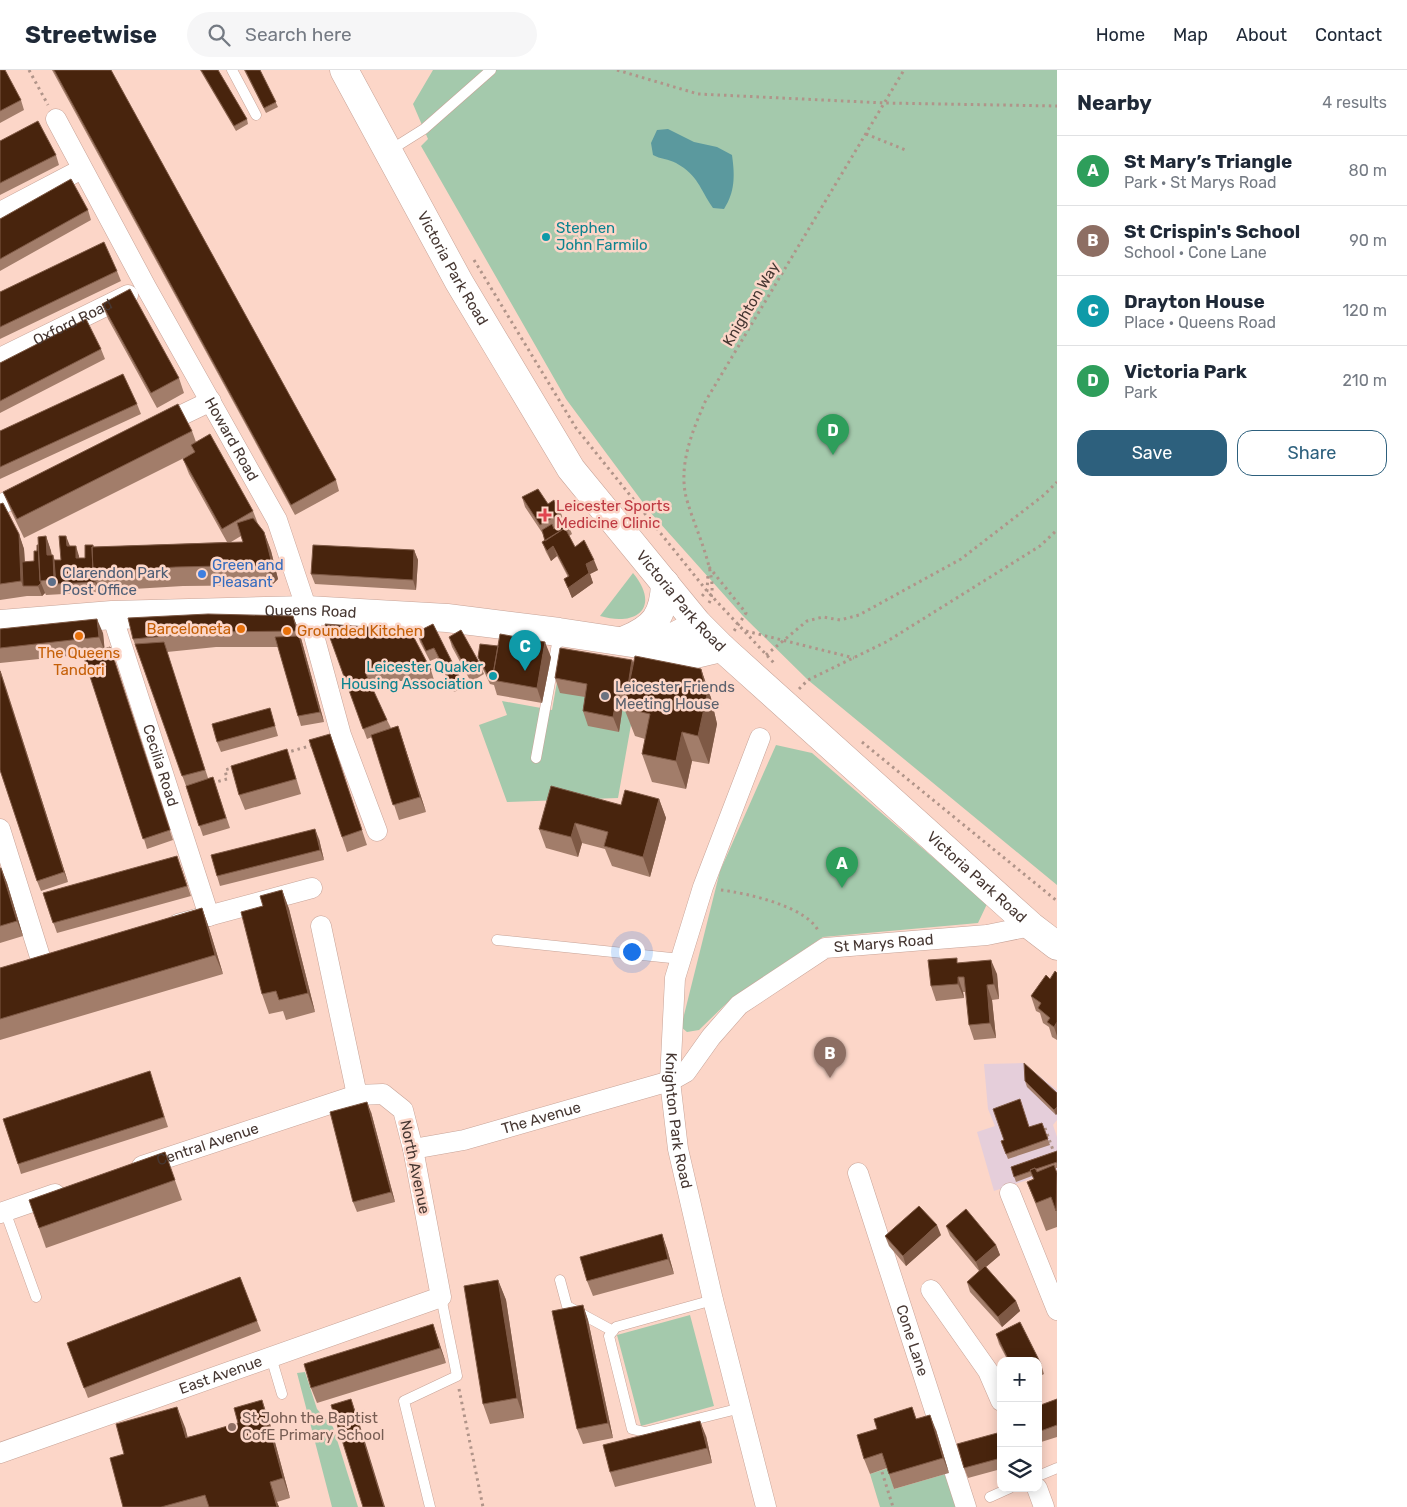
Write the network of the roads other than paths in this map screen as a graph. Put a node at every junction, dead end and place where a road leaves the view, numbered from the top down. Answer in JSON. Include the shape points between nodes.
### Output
{"nodes":[{"id":1,"x":232,"y":70,"type":"edge"},
{"id":2,"x":344,"y":70,"type":"edge"},
{"id":3,"x":490,"y":70,"type":"edge"},
{"id":4,"x":256,"y":116,"type":"dead end"},
{"id":5,"x":56,"y":119,"type":"road end"},
{"id":6,"x":388,"y":152,"type":"junction"},
{"id":7,"x":82,"y":169,"type":"junction"},
{"id":8,"x":0,"y":212,"type":"edge"},
{"id":9,"x":146,"y":287,"type":"junction"},
{"id":10,"x":0,"y":358,"type":"edge"},
{"id":11,"x":211,"y":401,"type":"junction"},
{"id":12,"x":140,"y":435,"type":"edge"},
{"id":13,"x":53,"y":479,"type":"edge"},
{"id":14,"x":0,"y":505,"type":"edge"},
{"id":15,"x":665,"y":583,"type":"junction"},
{"id":16,"x":307,"y":610,"type":"junction"},
{"id":17,"x":112,"y":615,"type":"junction"},
{"id":18,"x":0,"y":624,"type":"edge"},
{"id":19,"x":698,"y":624,"type":"junction"},
{"id":20,"x":559,"y":632,"type":"junction"},
{"id":21,"x":633,"y":644,"type":"junction"},
{"id":22,"x":722,"y":648,"type":"junction"},
{"id":23,"x":341,"y":735,"type":"junction"},
{"id":24,"x":760,"y":738,"type":"dead end"},
{"id":25,"x":313,"y":745,"type":"edge"},
{"id":26,"x":536,"y":758,"type":"dead end"},
{"id":27,"x":0,"y":829,"type":"edge"},
{"id":28,"x":377,"y":831,"type":"dead end"},
{"id":29,"x":312,"y":888,"type":"dead end"},
{"id":30,"x":209,"y":916,"type":"junction"},
{"id":31,"x":321,"y":926,"type":"dead end"},
{"id":32,"x":1031,"y":926,"type":"junction"},
{"id":33,"x":162,"y":928,"type":"edge"},
{"id":34,"x":497,"y":940,"type":"dead end"},
{"id":35,"x":1057,"y":946,"type":"edge"},
{"id":36,"x":681,"y":959,"type":"junction"},
{"id":37,"x":42,"y":960,"type":"edge"},
{"id":38,"x":670,"y":1081,"type":"junction"},
{"id":39,"x":357,"y":1095,"type":"junction"},
{"id":40,"x":413,"y":1149,"type":"junction"},
{"id":41,"x":125,"y":1171,"type":"edge"},
{"id":42,"x":858,"y":1173,"type":"dead end"},
{"id":43,"x":70,"y":1190,"type":"edge"},
{"id":44,"x":1010,"y":1193,"type":"dead end"},
{"id":45,"x":3,"y":1212,"type":"edge"},
{"id":46,"x":560,"y":1280,"type":"dead end"},
{"id":47,"x":931,"y":1290,"type":"dead end"},
{"id":48,"x":442,"y":1297,"type":"junction"},
{"id":49,"x":36,"y":1298,"type":"dead end"},
{"id":50,"x":713,"y":1300,"type":"junction"},
{"id":51,"x":1057,"y":1310,"type":"edge"},
{"id":52,"x":613,"y":1331,"type":"junction"},
{"id":53,"x":271,"y":1357,"type":"junction"},
{"id":54,"x":997,"y":1392,"type":"edge"},
{"id":55,"x":282,"y":1394,"type":"dead end"},
{"id":56,"x":741,"y":1408,"type":"junction"},
{"id":57,"x":0,"y":1454,"type":"edge"},
{"id":58,"x":1057,"y":1468,"type":"edge"},
{"id":59,"x":1042,"y":1474,"type":"edge"},
{"id":60,"x":1001,"y":1492,"type":"edge"},
{"id":61,"x":1038,"y":1492,"type":"edge"},
{"id":62,"x":990,"y":1497,"type":"dead end"},
{"id":63,"x":430,"y":1507,"type":"edge"},
{"id":64,"x":766,"y":1507,"type":"edge"},
{"id":65,"x":966,"y":1507,"type":"edge"},
{"id":66,"x":1044,"y":1507,"type":"edge"}],
"edges":[{"from":1,"to":4,"type":"lane"},
{"from":2,"to":6,"type":"main road","name":"Victoria Park Road"},
{"from":3,"to":6,"type":"lane","via":[[424,129]]},
{"from":5,"to":7,"type":"street","name":"Howard Road"},
{"from":6,"to":15,"type":"main road","name":"Victoria Park Road","via":[[458,282],[571,469]]},
{"from":7,"to":8,"type":"street"},
{"from":7,"to":9,"type":"street","name":"Howard Road"},
{"from":9,"to":10,"type":"street","name":"Oxford Road"},
{"from":9,"to":11,"type":"street","name":"Howard Road"},
{"from":11,"to":12,"type":"street"},
{"from":11,"to":16,"type":"street","name":"Howard Road","via":[[277,520]]},
{"from":13,"to":14,"type":"street"},
{"from":15,"to":19,"type":"main road","name":"Victoria Park Road"},
{"from":15,"to":21,"type":"main road","via":[[663,606],[654,622]]},
{"from":16,"to":17,"type":"main road","name":"Queens Road"},
{"from":16,"to":20,"type":"main road","name":"Queens Road","via":[[447,618]]},
{"from":16,"to":23,"type":"street","name":"Howard Road"},
{"from":17,"to":18,"type":"main road","name":"Queens Road"},
{"from":17,"to":30,"type":"street","name":"Cecilia Road"},
{"from":19,"to":21,"type":"main road","name":"Queens Road","via":[[677,635]]},
{"from":19,"to":22,"type":"main road","name":"Victoria Park Road"},
{"from":20,"to":21,"type":"main road","name":"Queens Road"},
{"from":20,"to":26,"type":"lane"},
{"from":21,"to":22,"type":"main road","name":"Queens Road","via":[[654,654],[677,659]]},
{"from":22,"to":32,"type":"main road","name":"Victoria Park Road"},
{"from":23,"to":25,"type":"street"},
{"from":23,"to":28,"type":"street","name":"Howard Road"},
{"from":24,"to":36,"type":"street","name":"Knighton Park Road","via":[[703,887]]},
{"from":27,"to":37,"type":"street"},
{"from":29,"to":30,"type":"street"},
{"from":30,"to":33,"type":"street"},
{"from":31,"to":39,"type":"street"},
{"from":32,"to":35,"type":"main road","name":"Victoria Park Road"},
{"from":32,"to":38,"type":"street","name":"St Marys Road","via":[[987,935],[825,948],[739,1005],[710,1037],[686,1072]]},
{"from":34,"to":36,"type":"lane"},
{"from":36,"to":38,"type":"street","name":"Knighton Park Road","via":[[675,978]]},
{"from":38,"to":40,"type":"street","name":"The Avenue","via":[[464,1140]]},
{"from":38,"to":50,"type":"street","name":"Knighton Park Road","via":[[678,1149]]},
{"from":39,"to":40,"type":"street","name":"North Avenue","via":[[383,1094],[403,1110]]},
{"from":39,"to":41,"type":"street","name":"Central Avenue"},
{"from":40,"to":48,"type":"street","name":"North Avenue"},
{"from":42,"to":65,"type":"street","name":"Cone Lane"},
{"from":43,"to":45,"type":"street"},
{"from":44,"to":51,"type":"street"},
{"from":45,"to":49,"type":"lane"},
{"from":46,"to":52,"type":"lane","via":[[568,1306]]},
{"from":47,"to":54,"type":"street","via":[[988,1371]]},
{"from":48,"to":53,"type":"street","name":"East Avenue"},
{"from":48,"to":63,"type":"lane","via":[[457,1376],[404,1401]]},
{"from":50,"to":52,"type":"lane","via":[[616,1327]]},
{"from":50,"to":56,"type":"street","name":"Knighton Park Road"},
{"from":52,"to":56,"type":"lane","via":[[609,1336],[632,1430],[645,1432]]},
{"from":53,"to":55,"type":"lane"},
{"from":53,"to":57,"type":"street","name":"East Avenue"},
{"from":56,"to":64,"type":"street","name":"Knighton Park Road"},
{"from":58,"to":59,"type":"lane"},
{"from":60,"to":62,"type":"lane"},
{"from":61,"to":66,"type":"street"}]}
